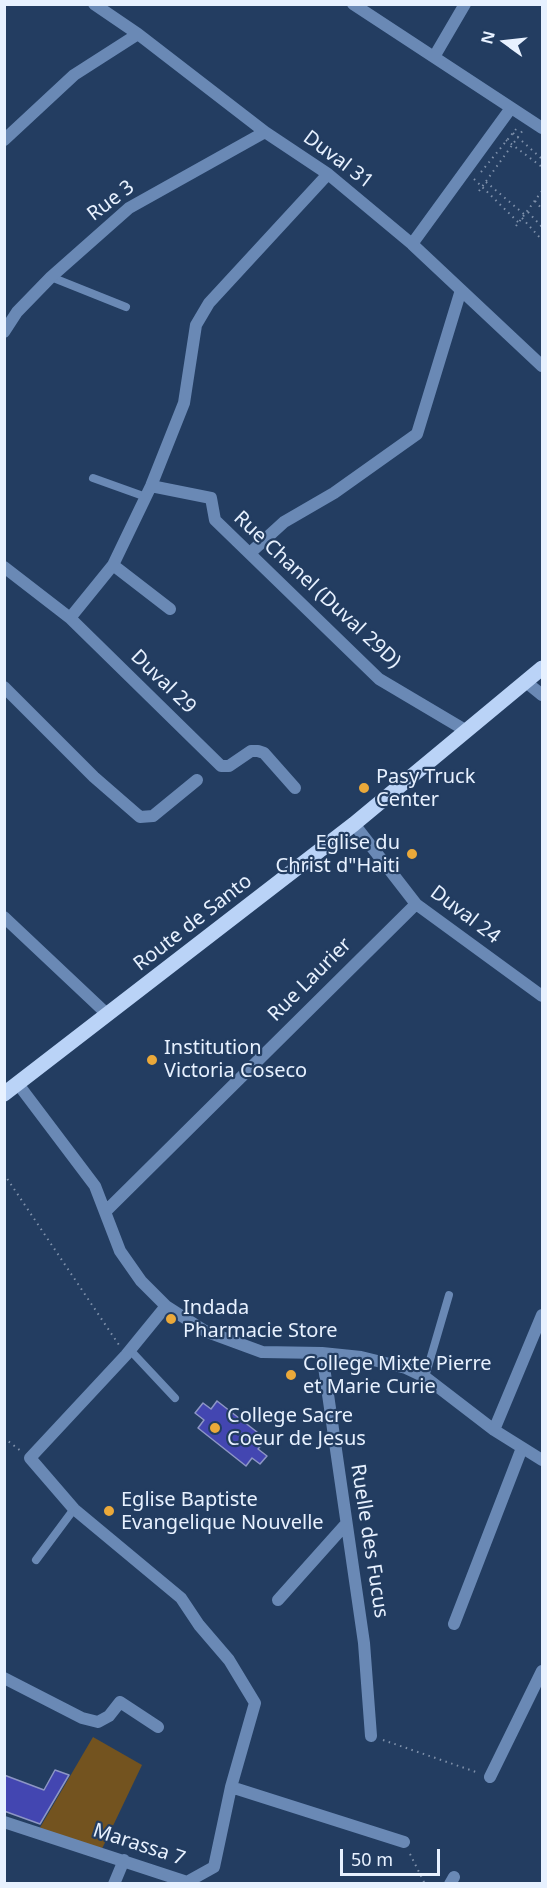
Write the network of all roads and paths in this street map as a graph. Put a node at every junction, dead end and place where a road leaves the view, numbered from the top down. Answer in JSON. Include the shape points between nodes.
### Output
{"nodes":[{"id":1,"x":94,"y":4,"type":"edge"},
{"id":2,"x":353,"y":4,"type":"edge"},
{"id":3,"x":465,"y":4,"type":"edge"},
{"id":4,"x":138,"y":34,"type":"junction"},
{"id":5,"x":434,"y":57,"type":"junction"},
{"id":6,"x":511,"y":108,"type":"junction"},
{"id":7,"x":519,"y":126,"type":"dead end"},
{"id":8,"x":508,"y":128,"type":"dead end"},
{"id":9,"x":543,"y":128,"type":"edge"},
{"id":10,"x":524,"y":130,"type":"dead end"},
{"id":11,"x":265,"y":132,"type":"junction"},
{"id":12,"x":513,"y":132,"type":"junction"},
{"id":13,"x":502,"y":136,"type":"dead end"},
{"id":14,"x":519,"y":137,"type":"junction"},
{"id":15,"x":4,"y":140,"type":"edge"},
{"id":16,"x":507,"y":140,"type":"junction"},
{"id":17,"x":514,"y":145,"type":"junction"},
{"id":18,"x":543,"y":159,"type":"edge"},
{"id":19,"x":543,"y":167,"type":"edge"},
{"id":20,"x":328,"y":174,"type":"junction"},
{"id":21,"x":469,"y":174,"type":"dead end"},
{"id":22,"x":475,"y":180,"type":"junction"},
{"id":23,"x":485,"y":182,"type":"junction"},
{"id":24,"x":472,"y":184,"type":"dead end"},
{"id":25,"x":482,"y":186,"type":"junction"},
{"id":26,"x":479,"y":191,"type":"dead end"},
{"id":27,"x":543,"y":191,"type":"edge"},
{"id":28,"x":541,"y":196,"type":"edge"},
{"id":29,"x":535,"y":201,"type":"junction"},
{"id":30,"x":543,"y":209,"type":"edge"},
{"id":31,"x":526,"y":213,"type":"junction"},
{"id":32,"x":522,"y":218,"type":"junction"},
{"id":33,"x":543,"y":227,"type":"edge"},
{"id":34,"x":543,"y":240,"type":"edge"},
{"id":35,"x":412,"y":244,"type":"junction"},
{"id":36,"x":51,"y":277,"type":"junction"},
{"id":37,"x":461,"y":290,"type":"junction"},
{"id":38,"x":126,"y":307,"type":"dead end"},
{"id":39,"x":4,"y":332,"type":"edge"},
{"id":40,"x":543,"y":366,"type":"edge"},
{"id":41,"x":93,"y":478,"type":"dead end"},
{"id":42,"x":149,"y":491,"type":"junction"},
{"id":43,"x":250,"y":553,"type":"junction"},
{"id":44,"x":113,"y":566,"type":"junction"},
{"id":45,"x":4,"y":567,"type":"edge"},
{"id":46,"x":170,"y":609,"type":"dead end"},
{"id":47,"x":70,"y":618,"type":"junction"},
{"id":48,"x":543,"y":668,"type":"edge"},
{"id":49,"x":526,"y":682,"type":"junction"},
{"id":50,"x":4,"y":687,"type":"edge"},
{"id":51,"x":543,"y":695,"type":"edge"},
{"id":52,"x":465,"y":730,"type":"junction"},
{"id":53,"x":197,"y":780,"type":"dead end"},
{"id":54,"x":295,"y":788,"type":"dead end"},
{"id":55,"x":354,"y":824,"type":"junction"},
{"id":56,"x":416,"y":904,"type":"junction"},
{"id":57,"x":4,"y":917,"type":"edge"},
{"id":58,"x":543,"y":996,"type":"edge"},
{"id":59,"x":108,"y":1016,"type":"junction"},
{"id":60,"x":18,"y":1084,"type":"junction"},
{"id":61,"x":4,"y":1094,"type":"edge"},
{"id":62,"x":4,"y":1174,"type":"edge"},
{"id":63,"x":105,"y":1212,"type":"junction"},
{"id":64,"x":449,"y":1295,"type":"dead end"},
{"id":65,"x":166,"y":1306,"type":"junction"},
{"id":66,"x":543,"y":1315,"type":"edge"},
{"id":67,"x":128,"y":1352,"type":"junction"},
{"id":68,"x":322,"y":1353,"type":"junction"},
{"id":69,"x":425,"y":1377,"type":"junction"},
{"id":70,"x":175,"y":1398,"type":"dead end"},
{"id":71,"x":494,"y":1430,"type":"junction"},
{"id":72,"x":4,"y":1438,"type":"edge"},
{"id":73,"x":522,"y":1448,"type":"junction"},
{"id":74,"x":30,"y":1458,"type":"junction"},
{"id":75,"x":543,"y":1460,"type":"edge"},
{"id":76,"x":74,"y":1509,"type":"junction"},
{"id":77,"x":346,"y":1524,"type":"junction"},
{"id":78,"x":36,"y":1560,"type":"dead end"},
{"id":79,"x":278,"y":1600,"type":"dead end"},
{"id":80,"x":454,"y":1624,"type":"dead end"},
{"id":81,"x":543,"y":1671,"type":"edge"},
{"id":82,"x":4,"y":1678,"type":"edge"},
{"id":83,"x":158,"y":1727,"type":"dead end"},
{"id":84,"x":371,"y":1736,"type":"joint"},
{"id":85,"x":490,"y":1777,"type":"joint"},
{"id":86,"x":231,"y":1787,"type":"junction"},
{"id":87,"x":4,"y":1822,"type":"edge"},
{"id":88,"x":404,"y":1842,"type":"joint"},
{"id":89,"x":124,"y":1860,"type":"junction"},
{"id":90,"x":114,"y":1884,"type":"edge"},
{"id":91,"x":425,"y":1884,"type":"edge"}],
"edges":[{"from":1,"to":4,"type":"street","name":"Duval 31"},
{"from":2,"to":5,"type":"street"},
{"from":3,"to":5,"type":"street"},
{"from":4,"to":11,"type":"street","name":"Duval 31"},
{"from":4,"to":15,"type":"street","via":[[74,75]]},
{"from":5,"to":6,"type":"street"},
{"from":6,"to":9,"type":"street"},
{"from":6,"to":35,"type":"street"},
{"from":7,"to":12,"type":"path"},
{"from":8,"to":12,"type":"path"},
{"from":10,"to":14,"type":"path"},
{"from":11,"to":20,"type":"street","name":"Duval 31"},
{"from":11,"to":36,"type":"street","name":"Rue 3","via":[[129,208]]},
{"from":12,"to":14,"type":"path"},
{"from":12,"to":16,"type":"path"},
{"from":13,"to":16,"type":"path"},
{"from":14,"to":17,"type":"path"},
{"from":14,"to":18,"type":"path"},
{"from":16,"to":17,"type":"path"},
{"from":16,"to":22,"type":"path"},
{"from":17,"to":19,"type":"path"},
{"from":17,"to":23,"type":"path"},
{"from":20,"to":35,"type":"street","name":"Duval 31"},
{"from":20,"to":42,"type":"street","via":[[209,303],[196,325],[184,403]]},
{"from":21,"to":22,"type":"path"},
{"from":22,"to":24,"type":"path"},
{"from":22,"to":25,"type":"path"},
{"from":23,"to":25,"type":"path"},
{"from":23,"to":31,"type":"path"},
{"from":25,"to":26,"type":"path"},
{"from":25,"to":32,"type":"path","via":[[518,225]]},
{"from":27,"to":28,"type":"path"},
{"from":28,"to":29,"type":"path"},
{"from":29,"to":30,"type":"path"},
{"from":29,"to":31,"type":"path"},
{"from":31,"to":32,"type":"path"},
{"from":31,"to":33,"type":"path"},
{"from":32,"to":34,"type":"path"},
{"from":35,"to":37,"type":"street","name":"Duval 31"},
{"from":36,"to":38,"type":"lane"},
{"from":36,"to":39,"type":"street","name":"Rue 3","via":[[17,312]]},
{"from":37,"to":40,"type":"street","name":"Duval 31"},
{"from":37,"to":43,"type":"street","via":[[417,434],[334,493],[284,522]]},
{"from":41,"to":42,"type":"lane"},
{"from":42,"to":43,"type":"street","name":"Rue Chanel (Duval 29D)","via":[[211,498],[215,520]]},
{"from":42,"to":44,"type":"street"},
{"from":43,"to":52,"type":"street","name":"Rue Chanel (Duval 29D)","via":[[379,679]]},
{"from":44,"to":46,"type":"street"},
{"from":44,"to":47,"type":"street"},
{"from":45,"to":47,"type":"street","name":"Duval 29"},
{"from":47,"to":54,"type":"street","name":"Duval 29","via":[[221,766],[229,766],[251,751],[258,751]]},
{"from":48,"to":49,"type":"main road","name":"Route de Santo"},
{"from":49,"to":51,"type":"street"},
{"from":49,"to":52,"type":"main road","name":"Route de Santo"},
{"from":50,"to":53,"type":"street","via":[[140,817],[153,816]]},
{"from":52,"to":55,"type":"main road","name":"Route de Santo"},
{"from":55,"to":56,"type":"street","name":"Duval 24"},
{"from":55,"to":59,"type":"main road","name":"Route de Santo"},
{"from":56,"to":58,"type":"street","name":"Duval 24"},
{"from":56,"to":63,"type":"street","name":"Rue Laurier"},
{"from":57,"to":59,"type":"street"},
{"from":59,"to":60,"type":"main road","name":"Route de Santo"},
{"from":60,"to":61,"type":"main road","name":"Route de Santo"},
{"from":60,"to":63,"type":"street","via":[[95,1186]]},
{"from":62,"to":67,"type":"path"},
{"from":63,"to":65,"type":"street","via":[[120,1251],[141,1281]]},
{"from":64,"to":69,"type":"lane"},
{"from":65,"to":67,"type":"street"},
{"from":65,"to":68,"type":"street","via":[[205,1331],[262,1352]]},
{"from":66,"to":71,"type":"street"},
{"from":67,"to":70,"type":"lane"},
{"from":67,"to":74,"type":"street"},
{"from":68,"to":69,"type":"street","via":[[406,1368]]},
{"from":68,"to":77,"type":"street","name":"Ruelle des Fucus"},
{"from":69,"to":71,"type":"street"},
{"from":71,"to":73,"type":"street"},
{"from":72,"to":74,"type":"path"},
{"from":73,"to":75,"type":"street"},
{"from":73,"to":80,"type":"street"},
{"from":74,"to":76,"type":"street"},
{"from":76,"to":78,"type":"lane"},
{"from":76,"to":86,"type":"street","name":"Marassa 7","via":[[181,1598],[229,1660],[255,1704]]},
{"from":77,"to":79,"type":"street"},
{"from":77,"to":84,"type":"street","name":"Ruelle des Fucus","via":[[364,1643]]},
{"from":81,"to":85,"type":"street"},
{"from":82,"to":83,"type":"street","via":[[82,1718],[98,1722],[120,1702]]},
{"from":84,"to":85,"type":"path"},
{"from":86,"to":88,"type":"street"},
{"from":86,"to":89,"type":"street","name":"Marassa 7","via":[[214,1867],[187,1882]]},
{"from":87,"to":89,"type":"street","name":"Marassa 7"},
{"from":88,"to":91,"type":"path"},
{"from":89,"to":90,"type":"street"}]}
